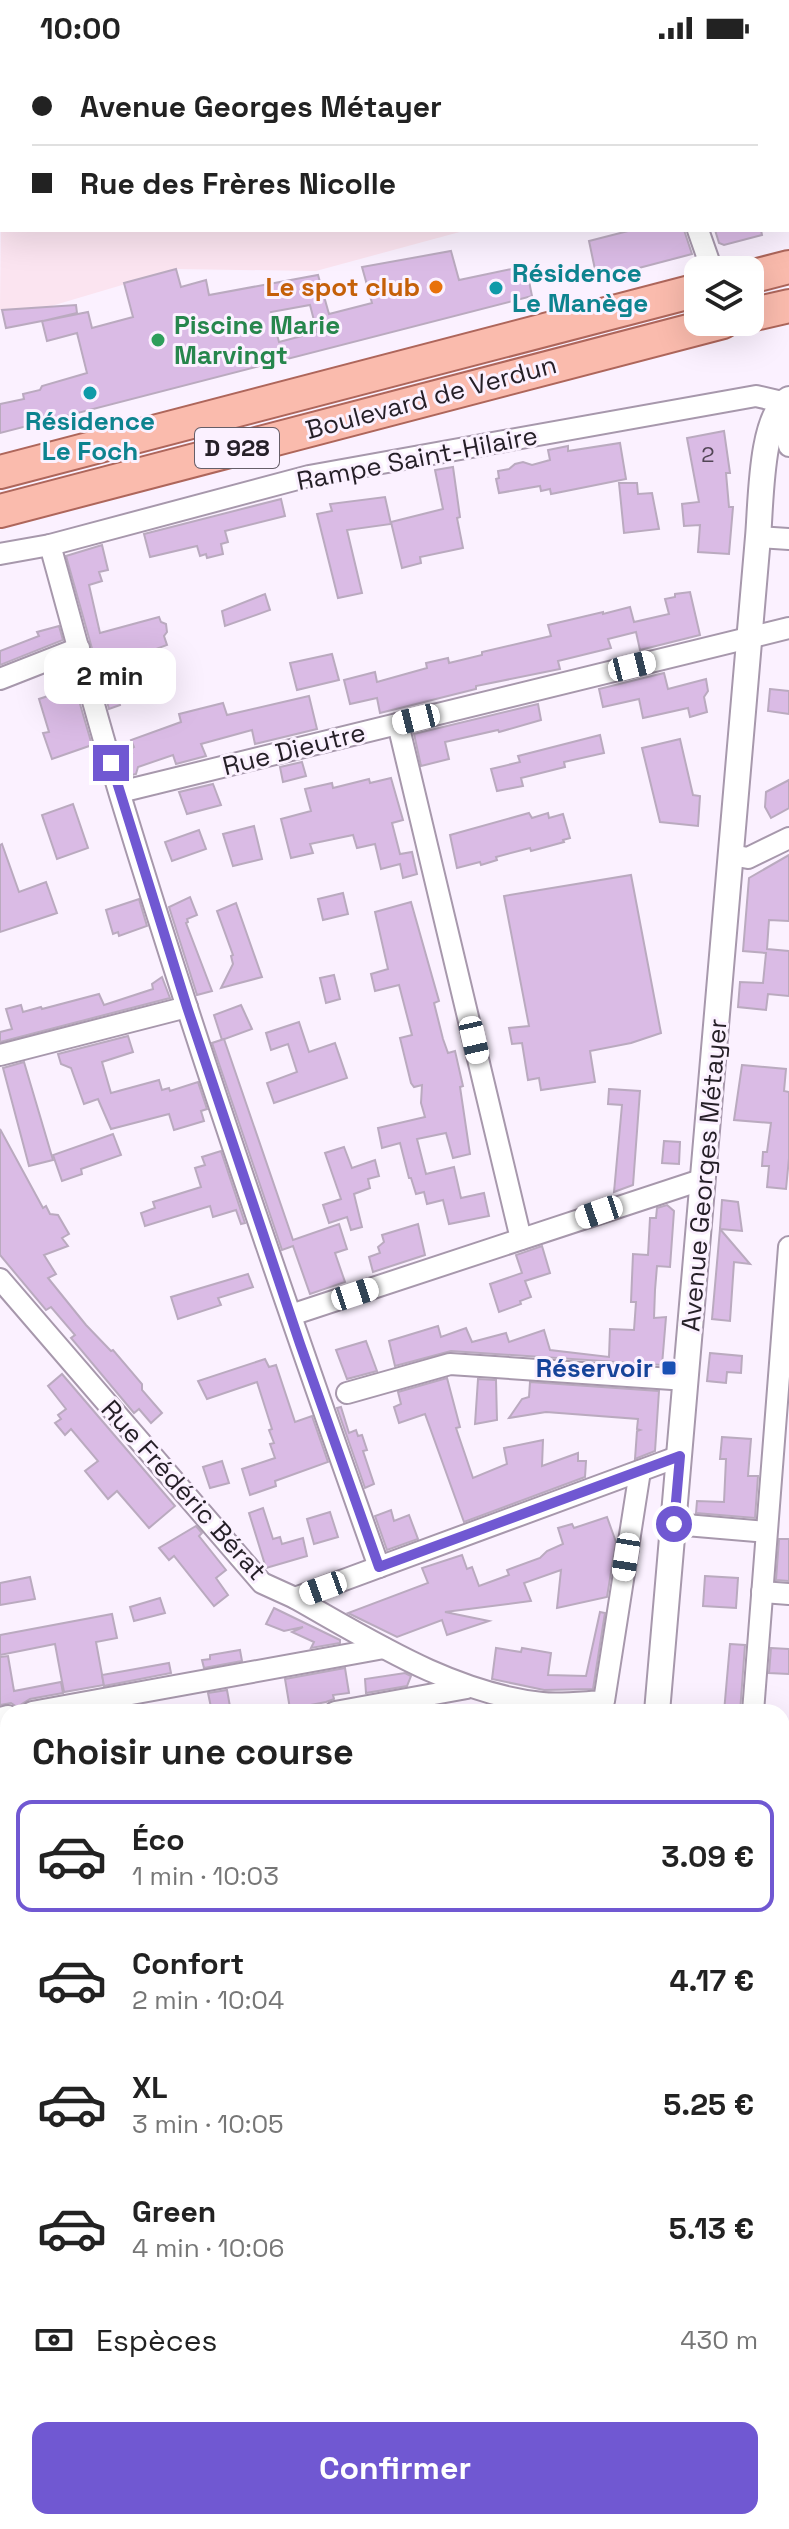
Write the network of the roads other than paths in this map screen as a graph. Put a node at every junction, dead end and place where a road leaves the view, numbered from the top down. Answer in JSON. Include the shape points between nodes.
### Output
{"nodes":[{"id":1,"x":699,"y":232,"type":"edge"},
{"id":2,"x":707,"y":256,"type":"edge"},
{"id":3,"x":789,"y":267,"type":"edge"},
{"id":4,"x":764,"y":273,"type":"edge"},
{"id":5,"x":684,"y":294,"type":"edge"},
{"id":6,"x":789,"y":306,"type":"edge"},
{"id":7,"x":764,"y":312,"type":"edge"},
{"id":8,"x":684,"y":332,"type":"edge"},
{"id":9,"x":786,"y":400,"type":"edge"},
{"id":10,"x":789,"y":446,"type":"edge"},
{"id":11,"x":0,"y":472,"type":"edge"},
{"id":12,"x":0,"y":511,"type":"edge"},
{"id":13,"x":758,"y":537,"type":"junction"},
{"id":14,"x":789,"y":539,"type":"edge"},
{"id":15,"x":50,"y":545,"type":"junction"},
{"id":16,"x":0,"y":554,"type":"edge"},
{"id":17,"x":789,"y":628,"type":"edge"},
{"id":18,"x":749,"y":638,"type":"junction"},
{"id":19,"x":79,"y":648,"type":"junction"},
{"id":20,"x":0,"y":679,"type":"edge"},
{"id":21,"x":398,"y":724,"type":"junction"},
{"id":22,"x":120,"y":792,"type":"junction"},
{"id":23,"x":789,"y":838,"type":"edge"},
{"id":24,"x":731,"y":855,"type":"junction"},
{"id":25,"x":187,"y":1007,"type":"junction"},
{"id":26,"x":0,"y":1055,"type":"edge"},
{"id":27,"x":704,"y":1179,"type":"junction"},
{"id":28,"x":521,"y":1239,"type":"junction"},
{"id":29,"x":789,"y":1247,"type":"edge"},
{"id":30,"x":788,"y":1268,"type":"edge"},
{"id":31,"x":0,"y":1279,"type":"edge"},
{"id":32,"x":291,"y":1315,"type":"junction"},
{"id":33,"x":687,"y":1380,"type":"junction"},
{"id":34,"x":347,"y":1393,"type":"dead end"},
{"id":35,"x":783,"y":1424,"type":"edge"},
{"id":36,"x":680,"y":1456,"type":"junction"},
{"id":37,"x":640,"y":1471,"type":"junction"},
{"id":38,"x":674,"y":1524,"type":"junction"},
{"id":39,"x":766,"y":1532,"type":"junction"},
{"id":40,"x":379,"y":1567,"type":"junction"},
{"id":41,"x":762,"y":1592,"type":"junction"},
{"id":42,"x":789,"y":1594,"type":"edge"},
{"id":43,"x":295,"y":1598,"type":"junction"},
{"id":44,"x":384,"y":1648,"type":"junction"},
{"id":45,"x":467,"y":1688,"type":"junction"},
{"id":46,"x":76,"y":1704,"type":"edge"},
{"id":47,"x":379,"y":1704,"type":"edge"},
{"id":48,"x":658,"y":1704,"type":"edge"},
{"id":49,"x":754,"y":1704,"type":"edge"}],
"edges":[{"from":1,"to":2,"type":"street"},
{"from":3,"to":4,"type":"main road"},
{"from":5,"to":11,"type":"main road","name":"Boulevard de Verdun","number":"D 928"},
{"from":6,"to":7,"type":"main road"},
{"from":8,"to":12,"type":"main road","name":"Boulevard de Verdun","number":"D 928"},
{"from":9,"to":10,"type":"street"},
{"from":9,"to":13,"type":"street","name":"Avenue Georges Métayer","via":[[769,428]]},
{"from":9,"to":15,"type":"street","name":"Rampe Saint-Hilaire","via":[[756,396],[309,476]]},
{"from":13,"to":14,"type":"street"},
{"from":13,"to":18,"type":"street","name":"Avenue Georges Métayer"},
{"from":15,"to":16,"type":"street","name":"Rampe Saint-Hilaire"},
{"from":15,"to":19,"type":"street"},
{"from":17,"to":18,"type":"street","name":"Rue Dieutre"},
{"from":18,"to":21,"type":"street","name":"Rue Dieutre"},
{"from":18,"to":24,"type":"street","name":"Avenue Georges Métayer"},
{"from":19,"to":20,"type":"street"},
{"from":19,"to":22,"type":"street"},
{"from":21,"to":22,"type":"street","name":"Rue Dieutre"},
{"from":21,"to":28,"type":"street"},
{"from":22,"to":25,"type":"street"},
{"from":23,"to":24,"type":"street","via":[[748,858]]},
{"from":24,"to":27,"type":"street","name":"Avenue Georges Métayer"},
{"from":25,"to":26,"type":"street"},
{"from":25,"to":32,"type":"street"},
{"from":27,"to":28,"type":"street"},
{"from":27,"to":33,"type":"street","name":"Avenue Georges Métayer"},
{"from":28,"to":32,"type":"street"},
{"from":29,"to":30,"type":"street"},
{"from":30,"to":35,"type":"street"},
{"from":31,"to":43,"type":"street","name":"Rue Frédéric Bérat","via":[[262,1583]]},
{"from":32,"to":40,"type":"street"},
{"from":33,"to":34,"type":"street","via":[[450,1364]]},
{"from":33,"to":36,"type":"street","name":"Avenue Georges Métayer"},
{"from":35,"to":39,"type":"street"},
{"from":36,"to":37,"type":"street","name":"Rue Frédéric Bérat"},
{"from":36,"to":38,"type":"street","name":"Avenue Georges Métayer"},
{"from":37,"to":40,"type":"street","name":"Rue Frédéric Bérat"},
{"from":37,"to":45,"type":"street","via":[[604,1701],[543,1703]]},
{"from":38,"to":39,"type":"street"},
{"from":38,"to":48,"type":"street","name":"Avenue Georges Métayer"},
{"from":39,"to":41,"type":"street"},
{"from":40,"to":43,"type":"street","name":"Rue Frédéric Bérat"},
{"from":41,"to":42,"type":"street"},
{"from":41,"to":49,"type":"street"},
{"from":43,"to":44,"type":"street"},
{"from":44,"to":45,"type":"street"},
{"from":44,"to":46,"type":"street"},
{"from":45,"to":47,"type":"street"}]}
